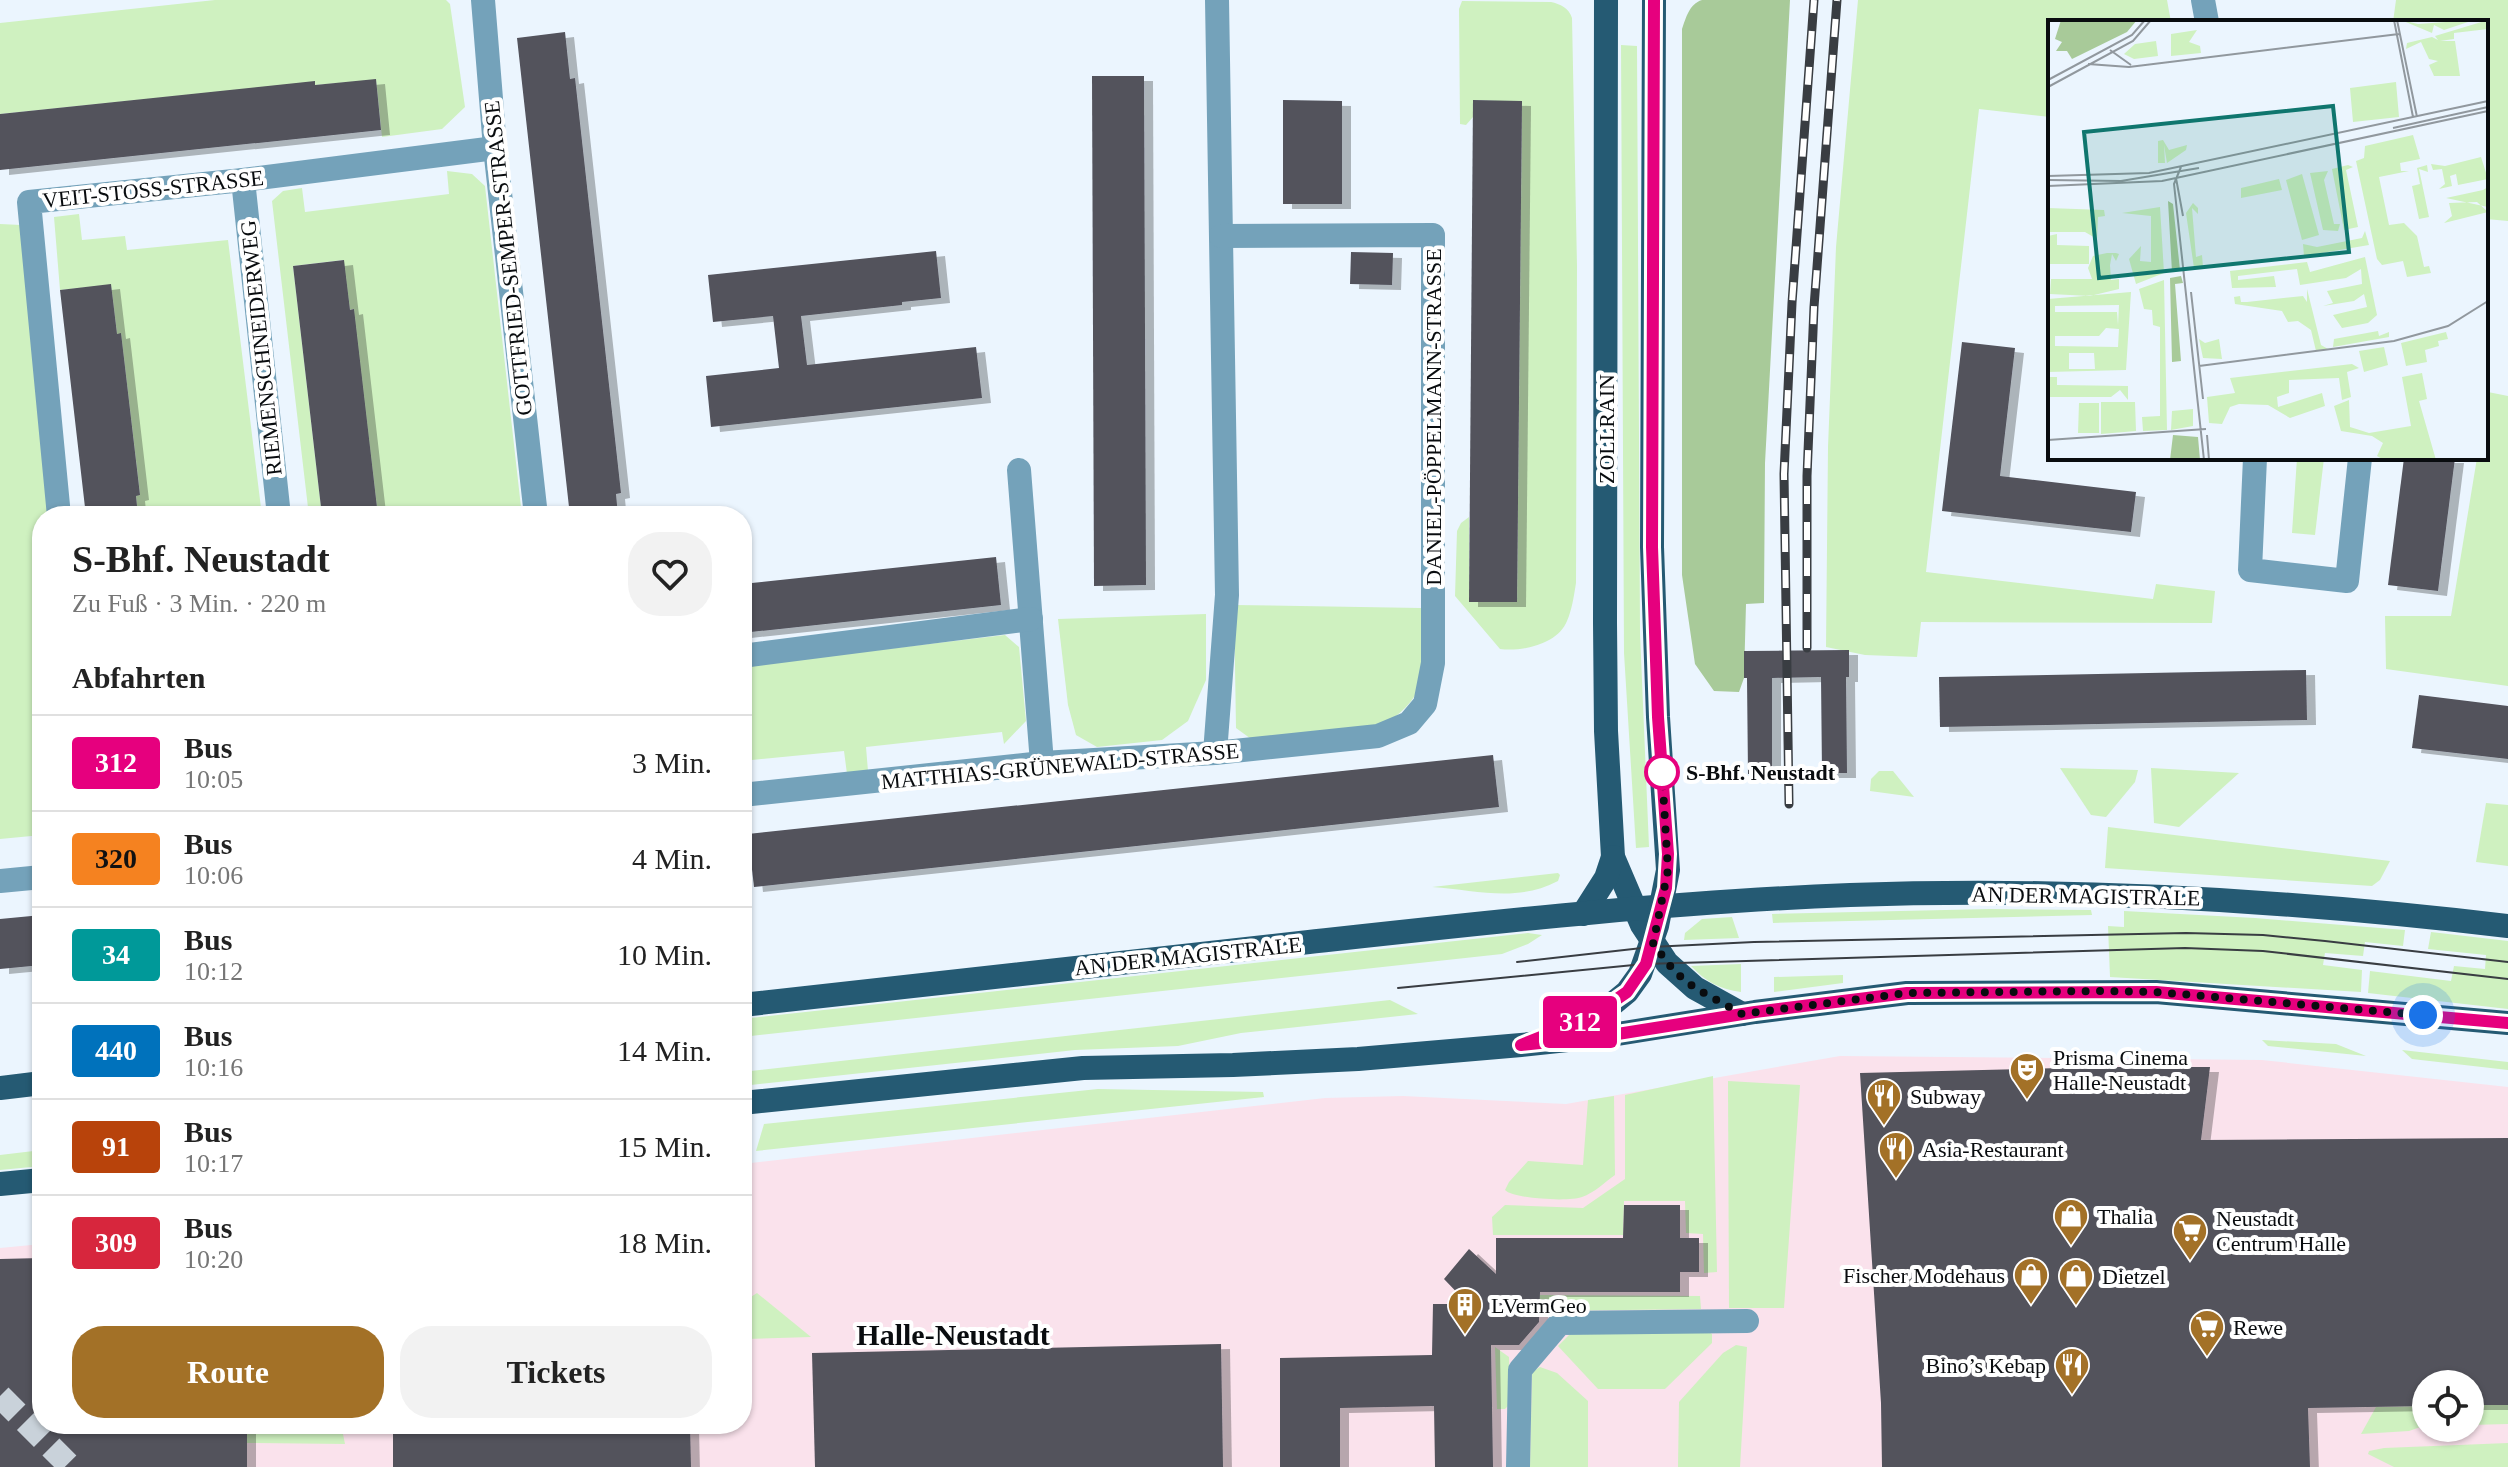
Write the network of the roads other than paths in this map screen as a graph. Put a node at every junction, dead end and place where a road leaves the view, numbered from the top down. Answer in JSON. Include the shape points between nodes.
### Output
{"nodes":[{"id":1,"x":483,"y":0,"type":"edge"},
{"id":2,"x":1217,"y":0,"type":"edge"},
{"id":3,"x":1606,"y":0,"type":"edge"},
{"id":4,"x":1654,"y":0,"type":"edge"},
{"id":5,"x":2203,"y":0,"type":"edge"},
{"id":6,"x":2207,"y":20,"type":"edge"},
{"id":7,"x":495,"y":148,"type":"junction"},
{"id":8,"x":243,"y":180,"type":"junction"},
{"id":9,"x":1221,"y":236,"type":"junction"},
{"id":10,"x":2255,"y":460,"type":"edge"},
{"id":11,"x":2360,"y":460,"type":"edge"},
{"id":12,"x":1019,"y":470,"type":"dead end"},
{"id":13,"x":58,"y":506,"type":"edge"},
{"id":14,"x":278,"y":506,"type":"edge"},
{"id":15,"x":535,"y":506,"type":"edge"},
{"id":16,"x":1031,"y":619,"type":"junction"},
{"id":17,"x":752,"y":655,"type":"edge"},
{"id":18,"x":1378,"y":736,"type":"joint"},
{"id":19,"x":1215,"y":753,"type":"junction"},
{"id":20,"x":1042,"y":763,"type":"junction"},
{"id":21,"x":752,"y":794,"type":"edge"},
{"id":22,"x":1613,"y":857,"type":"junction"},
{"id":23,"x":32,"y":878,"type":"edge"},
{"id":24,"x":0,"y":881,"type":"edge"},
{"id":25,"x":1662,"y":908,"type":"junction"},
{"id":26,"x":1635,"y":909,"type":"junction"},
{"id":27,"x":1583,"y":914,"type":"junction"},
{"id":28,"x":2508,"y":926,"type":"edge"},
{"id":29,"x":1653,"y":944,"type":"junction"},
{"id":30,"x":752,"y":1004,"type":"edge"},
{"id":31,"x":1742,"y":1014,"type":"junction"},
{"id":32,"x":2508,"y":1023,"type":"edge"},
{"id":33,"x":1521,"y":1045,"type":"junction"},
{"id":34,"x":32,"y":1084,"type":"edge"},
{"id":35,"x":0,"y":1088,"type":"edge"},
{"id":36,"x":752,"y":1102,"type":"edge"},
{"id":37,"x":32,"y":1181,"type":"edge"},
{"id":38,"x":0,"y":1184,"type":"edge"},
{"id":39,"x":1747,"y":1321,"type":"dead end"},
{"id":40,"x":1518,"y":1467,"type":"edge"}],
"edges":[{"from":1,"to":7,"type":"street","name":"GOTTFRIED-SEMPER-STRASSE"},
{"from":2,"to":9,"type":"street"},
{"from":3,"to":22,"type":"main road","name":"ZOLLRAIN","via":[[1605,623]]},
{"from":4,"to":25,"type":"main road","via":[[1652,547],[1668,854]]},
{"from":5,"to":6,"type":"street"},
{"from":7,"to":8,"type":"street","name":"VEIT-STOSS-STRASSE"},
{"from":7,"to":15,"type":"street","name":"GOTTFRIED-SEMPER-STRASSE"},
{"from":8,"to":13,"type":"street","name":"VEIT-STOSS-STRASSE","via":[[29,202]]},
{"from":8,"to":14,"type":"street","name":"RIEMENSCHNEIDERWEG"},
{"from":9,"to":18,"type":"street","name":"DANIEL-PÖPPELMANN-STRASSE","via":[[1433,235],[1433,663],[1425,704],[1409,723]]},
{"from":9,"to":19,"type":"street","via":[[1227,595]]},
{"from":10,"to":11,"type":"street","via":[[2250,570],[2347,581]]},
{"from":12,"to":16,"type":"street"},
{"from":16,"to":17,"type":"street"},
{"from":16,"to":20,"type":"street"},
{"from":18,"to":19,"type":"street","name":"MATTHIAS-GRÜNEWALD-STRASSE"},
{"from":19,"to":20,"type":"street","name":"MATTHIAS-GRÜNEWALD-STRASSE"},
{"from":20,"to":21,"type":"street","name":"MATTHIAS-GRÜNEWALD-STRASSE"},
{"from":22,"to":26,"type":"main road","name":"ZOLLRAIN"},
{"from":22,"to":27,"type":"main road","name":"ZOLLRAIN"},
{"from":23,"to":24,"type":"street"},
{"from":25,"to":26,"type":"main road","name":"AN DER MAGISTRALE"},
{"from":25,"to":28,"type":"main road","name":"AN DER MAGISTRALE","via":[[1849,895],[2164,895]]},
{"from":25,"to":29,"type":"main road"},
{"from":26,"to":27,"type":"main road","name":"AN DER MAGISTRALE"},
{"from":26,"to":29,"type":"main road"},
{"from":27,"to":30,"type":"main road","name":"AN DER MAGISTRALE"},
{"from":29,"to":31,"type":"main road","via":[[1695,988]]},
{"from":29,"to":33,"type":"main road","via":[[1627,992],[1591,1017]]},
{"from":31,"to":32,"type":"main road","via":[[1907,993],[2102,991]]},
{"from":31,"to":33,"type":"main road"},
{"from":33,"to":36,"type":"main road","via":[[1358,1059],[1083,1068]]},
{"from":34,"to":35,"type":"main road"},
{"from":37,"to":38,"type":"main road"},
{"from":39,"to":40,"type":"street","via":[[1560,1323],[1520,1370]]}]}
